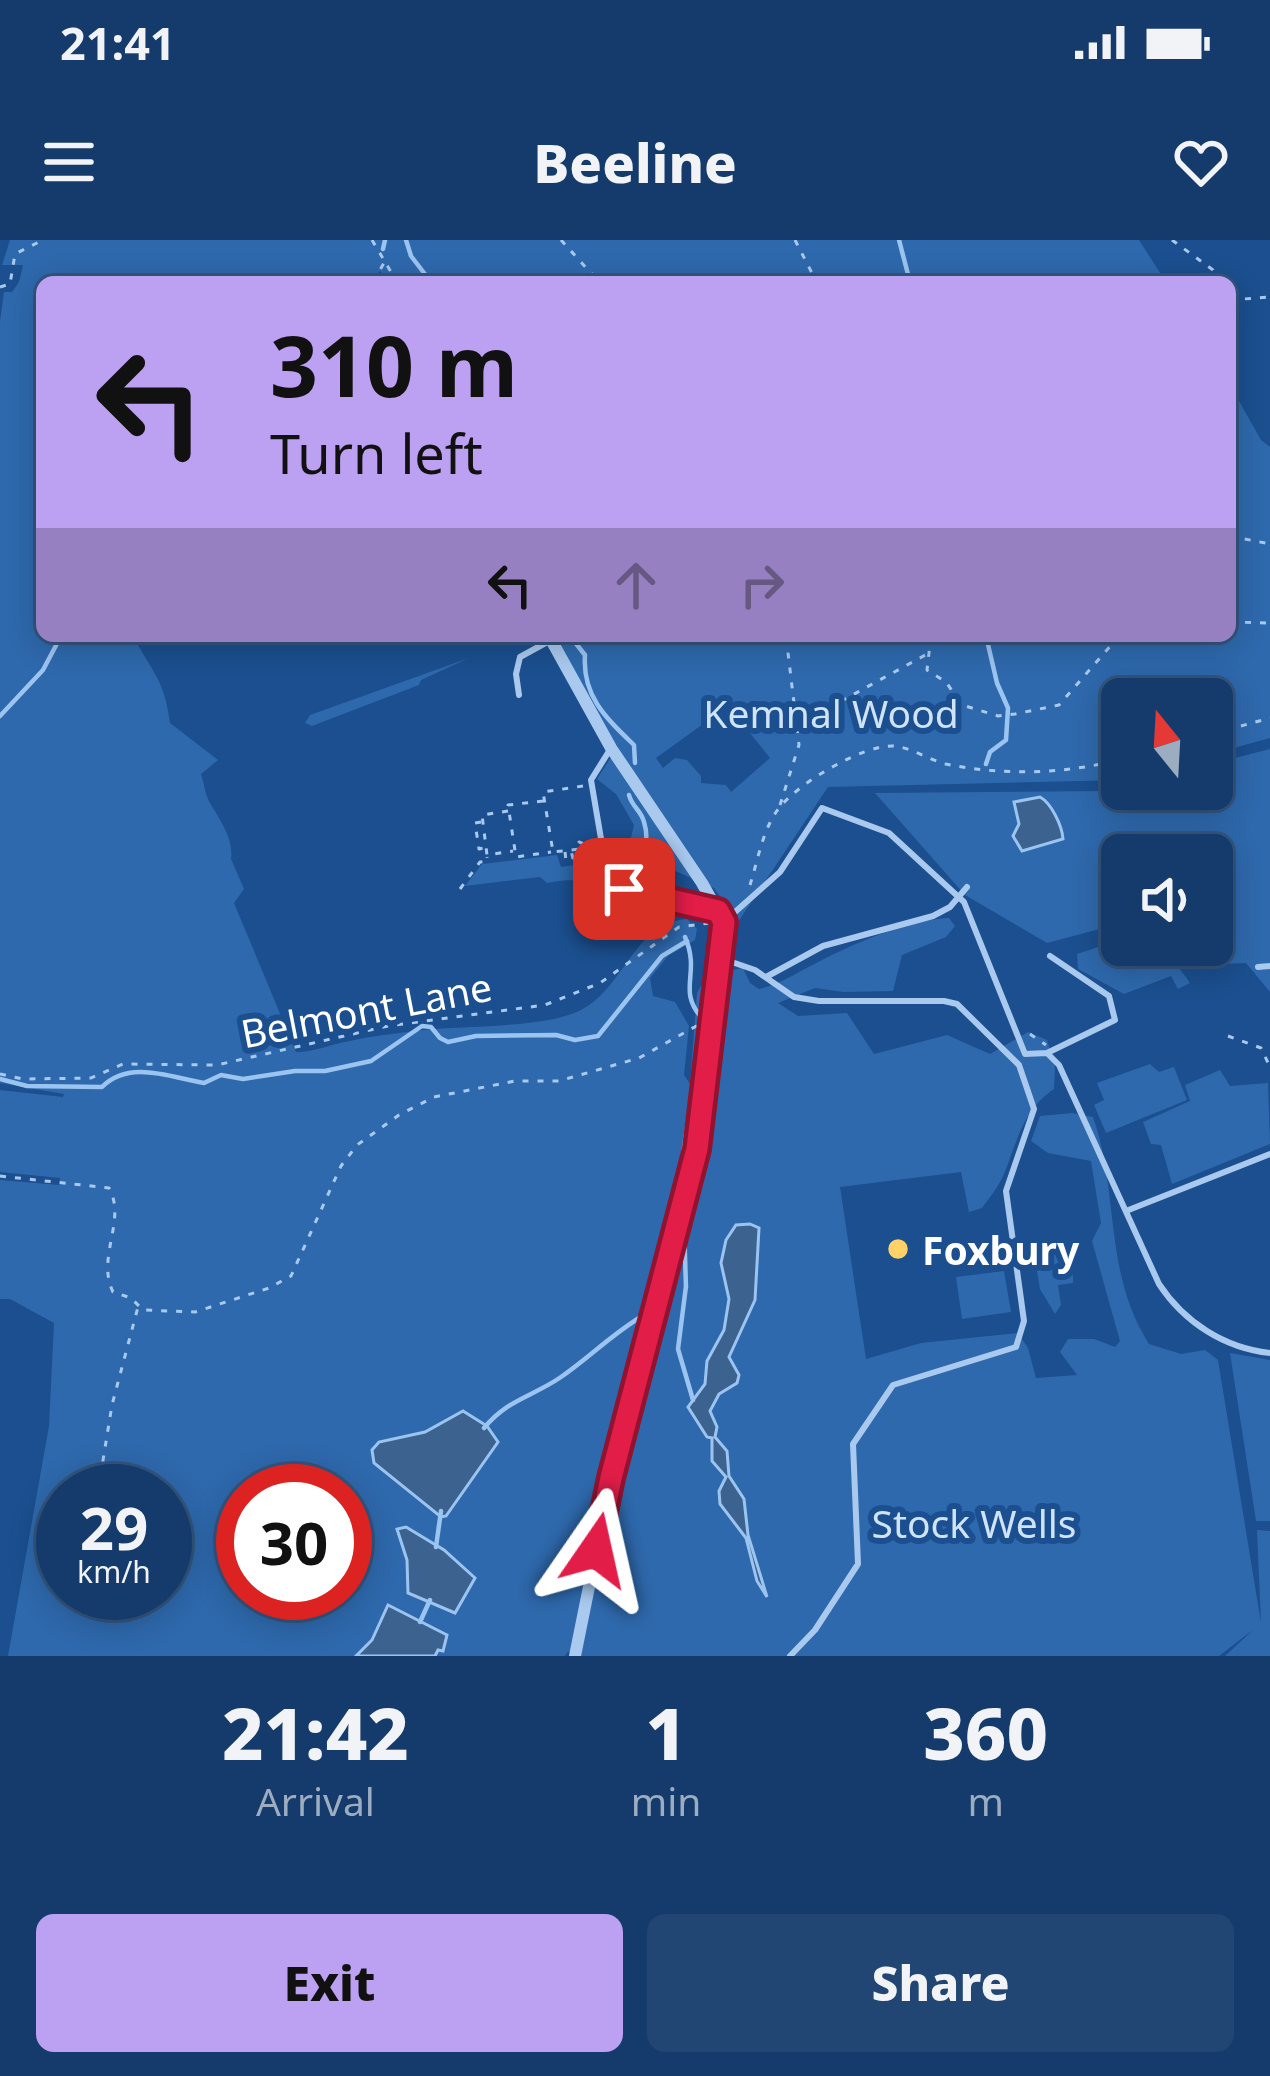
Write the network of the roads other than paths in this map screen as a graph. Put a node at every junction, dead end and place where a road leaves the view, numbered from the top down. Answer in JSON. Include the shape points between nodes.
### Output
{"nodes":[{"id":1,"x":544,"y":642,"type":"edge"},
{"id":2,"x":552,"y":642,"type":"edge"},
{"id":3,"x":519,"y":695,"type":"dead end"},
{"id":4,"x":611,"y":748,"type":"junction"},
{"id":5,"x":967,"y":887,"type":"dead end"},
{"id":6,"x":959,"y":898,"type":"junction"},
{"id":7,"x":721,"y":917,"type":"junction"},
{"id":8,"x":1050,"y":956,"type":"dead end"},
{"id":9,"x":721,"y":958,"type":"junction"},
{"id":10,"x":1270,"y":966,"type":"edge"},
{"id":11,"x":1258,"y":967,"type":"dead end"},
{"id":12,"x":766,"y":977,"type":"junction"},
{"id":13,"x":1048,"y":1052,"type":"junction"},
{"id":14,"x":1270,"y":1154,"type":"edge"},
{"id":15,"x":1126,"y":1211,"type":"junction"},
{"id":16,"x":1270,"y":1353,"type":"edge"},
{"id":17,"x":575,"y":1656,"type":"edge"},
{"id":18,"x":790,"y":1656,"type":"edge"}],
"edges":[{"from":1,"to":3,"type":"lane","via":[[520,658]]},
{"from":2,"to":4,"type":"street"},
{"from":4,"to":7,"type":"street"},
{"from":4,"to":7,"type":"lane","via":[[591,785],[607,874],[624,889]]},
{"from":5,"to":6,"type":"lane"},
{"from":6,"to":7,"type":"lane","via":[[889,832],[822,808],[781,872]]},
{"from":6,"to":12,"type":"lane","via":[[919,922],[823,946]]},
{"from":6,"to":13,"type":"lane","via":[[1025,1054]]},
{"from":7,"to":9,"type":"street"},
{"from":8,"to":13,"type":"lane","via":[[1109,995],[1115,1020]]},
{"from":9,"to":12,"type":"lane"},
{"from":9,"to":17,"type":"street","via":[[697,1149],[611,1478]]},
{"from":10,"to":11,"type":"lane"},
{"from":12,"to":18,"type":"lane","via":[[794,997],[819,1001],[957,1004],[1019,1065],[1034,1109],[1006,1191],[1024,1321],[1016,1347],[892,1385],[853,1444],[858,1564]]},
{"from":13,"to":15,"type":"lane"},
{"from":14,"to":15,"type":"lane"},
{"from":15,"to":16,"type":"lane","via":[[1172,1305],[1211,1334]]}]}
